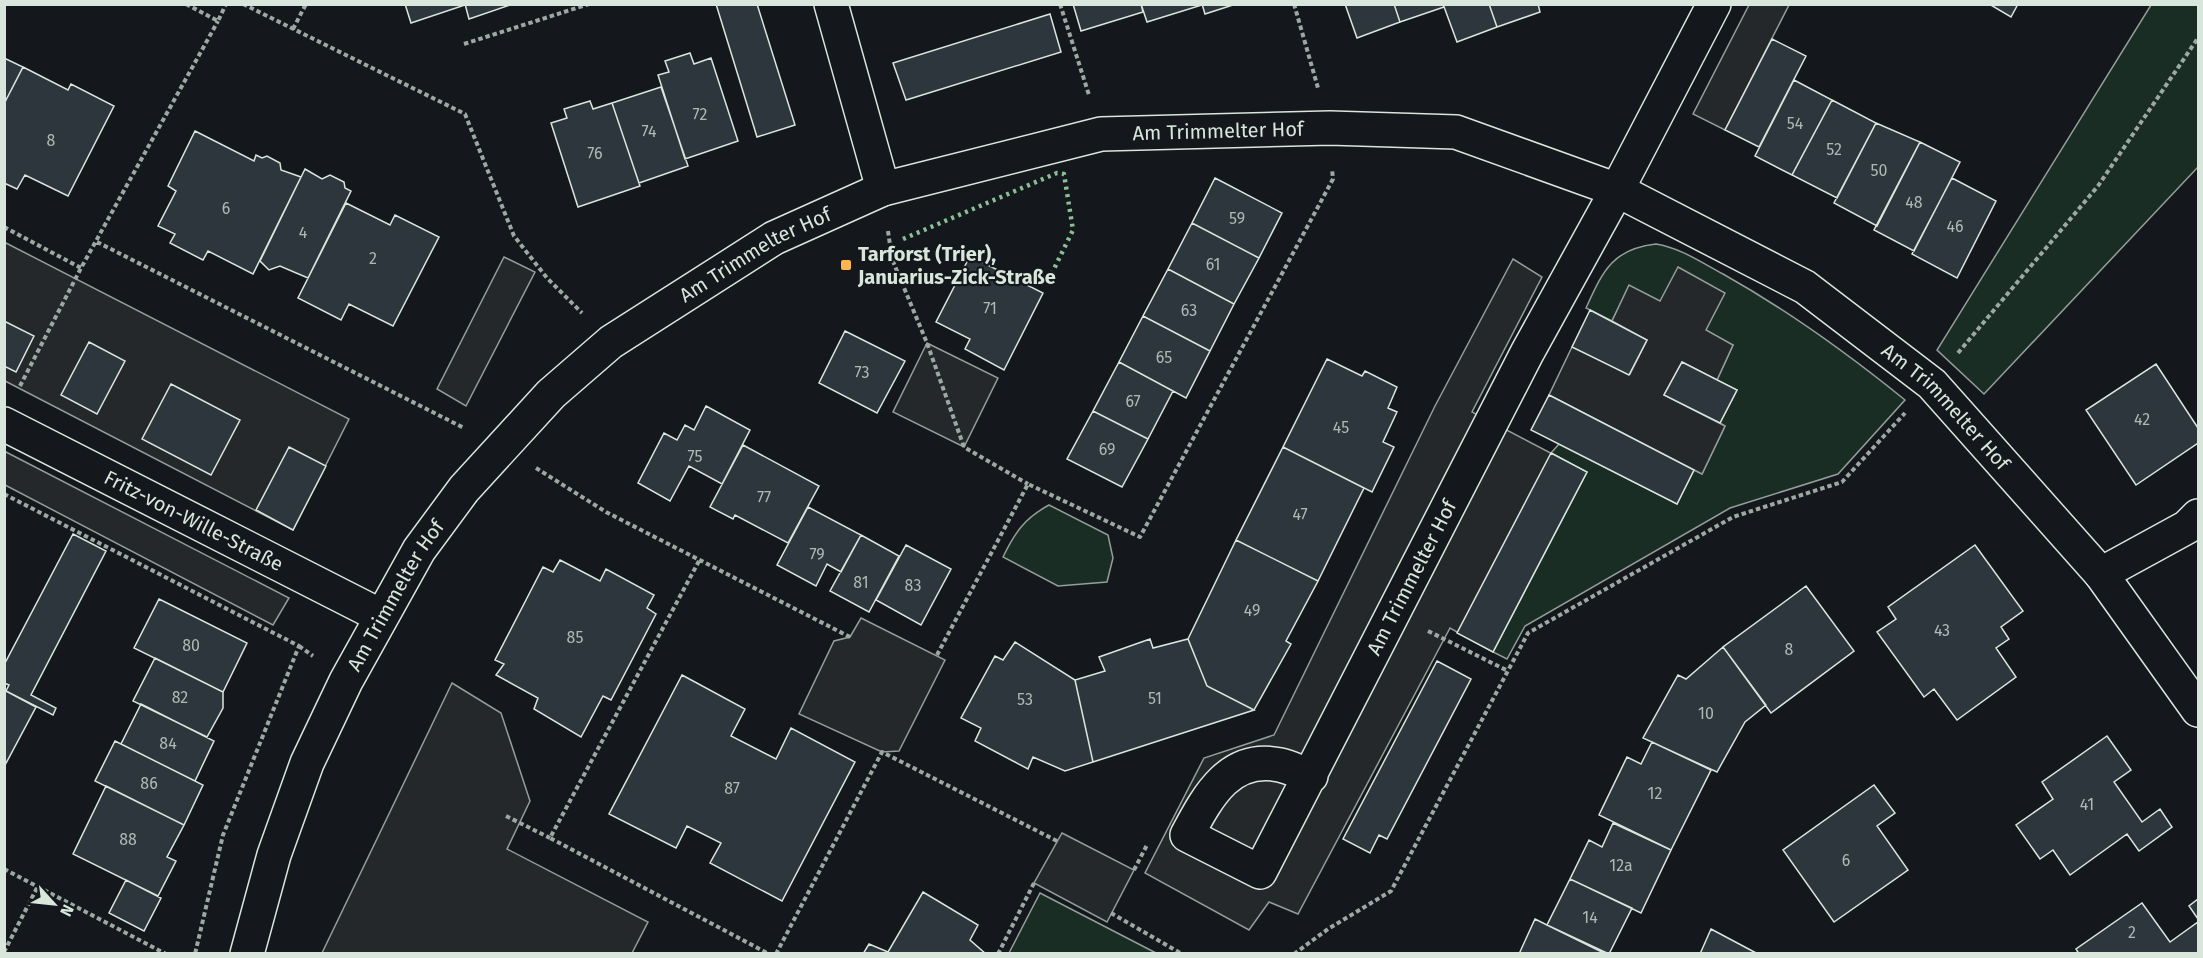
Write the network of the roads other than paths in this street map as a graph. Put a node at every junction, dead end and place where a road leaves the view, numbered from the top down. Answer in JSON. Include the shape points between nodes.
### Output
{"nodes":[{"id":1,"x":831,"y":4,"type":"edge"},
{"id":2,"x":1714,"y":4,"type":"edge"},
{"id":3,"x":883,"y":189,"type":"junction"},
{"id":4,"x":1617,"y":190,"type":"junction"},
{"id":5,"x":4,"y":424,"type":"edge"},
{"id":6,"x":2199,"y":516,"type":"edge"},
{"id":7,"x":2101,"y":574,"type":"junction"},
{"id":8,"x":380,"y":619,"type":"junction"},
{"id":9,"x":2199,"y":710,"type":"edge"},
{"id":10,"x":1311,"y":776,"type":"dead end"},
{"id":11,"x":247,"y":954,"type":"edge"}],
"edges":[{"from":1,"to":3,"type":"street"},
{"from":2,"to":4,"type":"street"},
{"from":3,"to":4,"type":"street","name":"Am Trimmelter Hof","via":[[1101,134],[1330,128],[1456,132]]},
{"from":3,"to":8,"type":"street","name":"Am Trimmelter Hof","via":[[774,238],[611,342],[550,394],[464,489],[419,550]]},
{"from":4,"to":7,"type":"street","name":"Am Trimmelter Hof","via":[[1805,287],[1932,384]]},
{"from":4,"to":10,"type":"street","name":"Am Trimmelter Hof","via":[[1527,353]]},
{"from":5,"to":8,"type":"street","name":"Fritz-von-Wille-Straße","via":[[226,535]]},
{"from":6,"to":7,"type":"street","via":[[2187,527]]},
{"from":7,"to":9,"type":"street","name":"Am Trimmelter Hof"},
{"from":8,"to":11,"type":"street","name":"Am Trimmelter Hof","via":[[307,763],[274,855]]}]}
